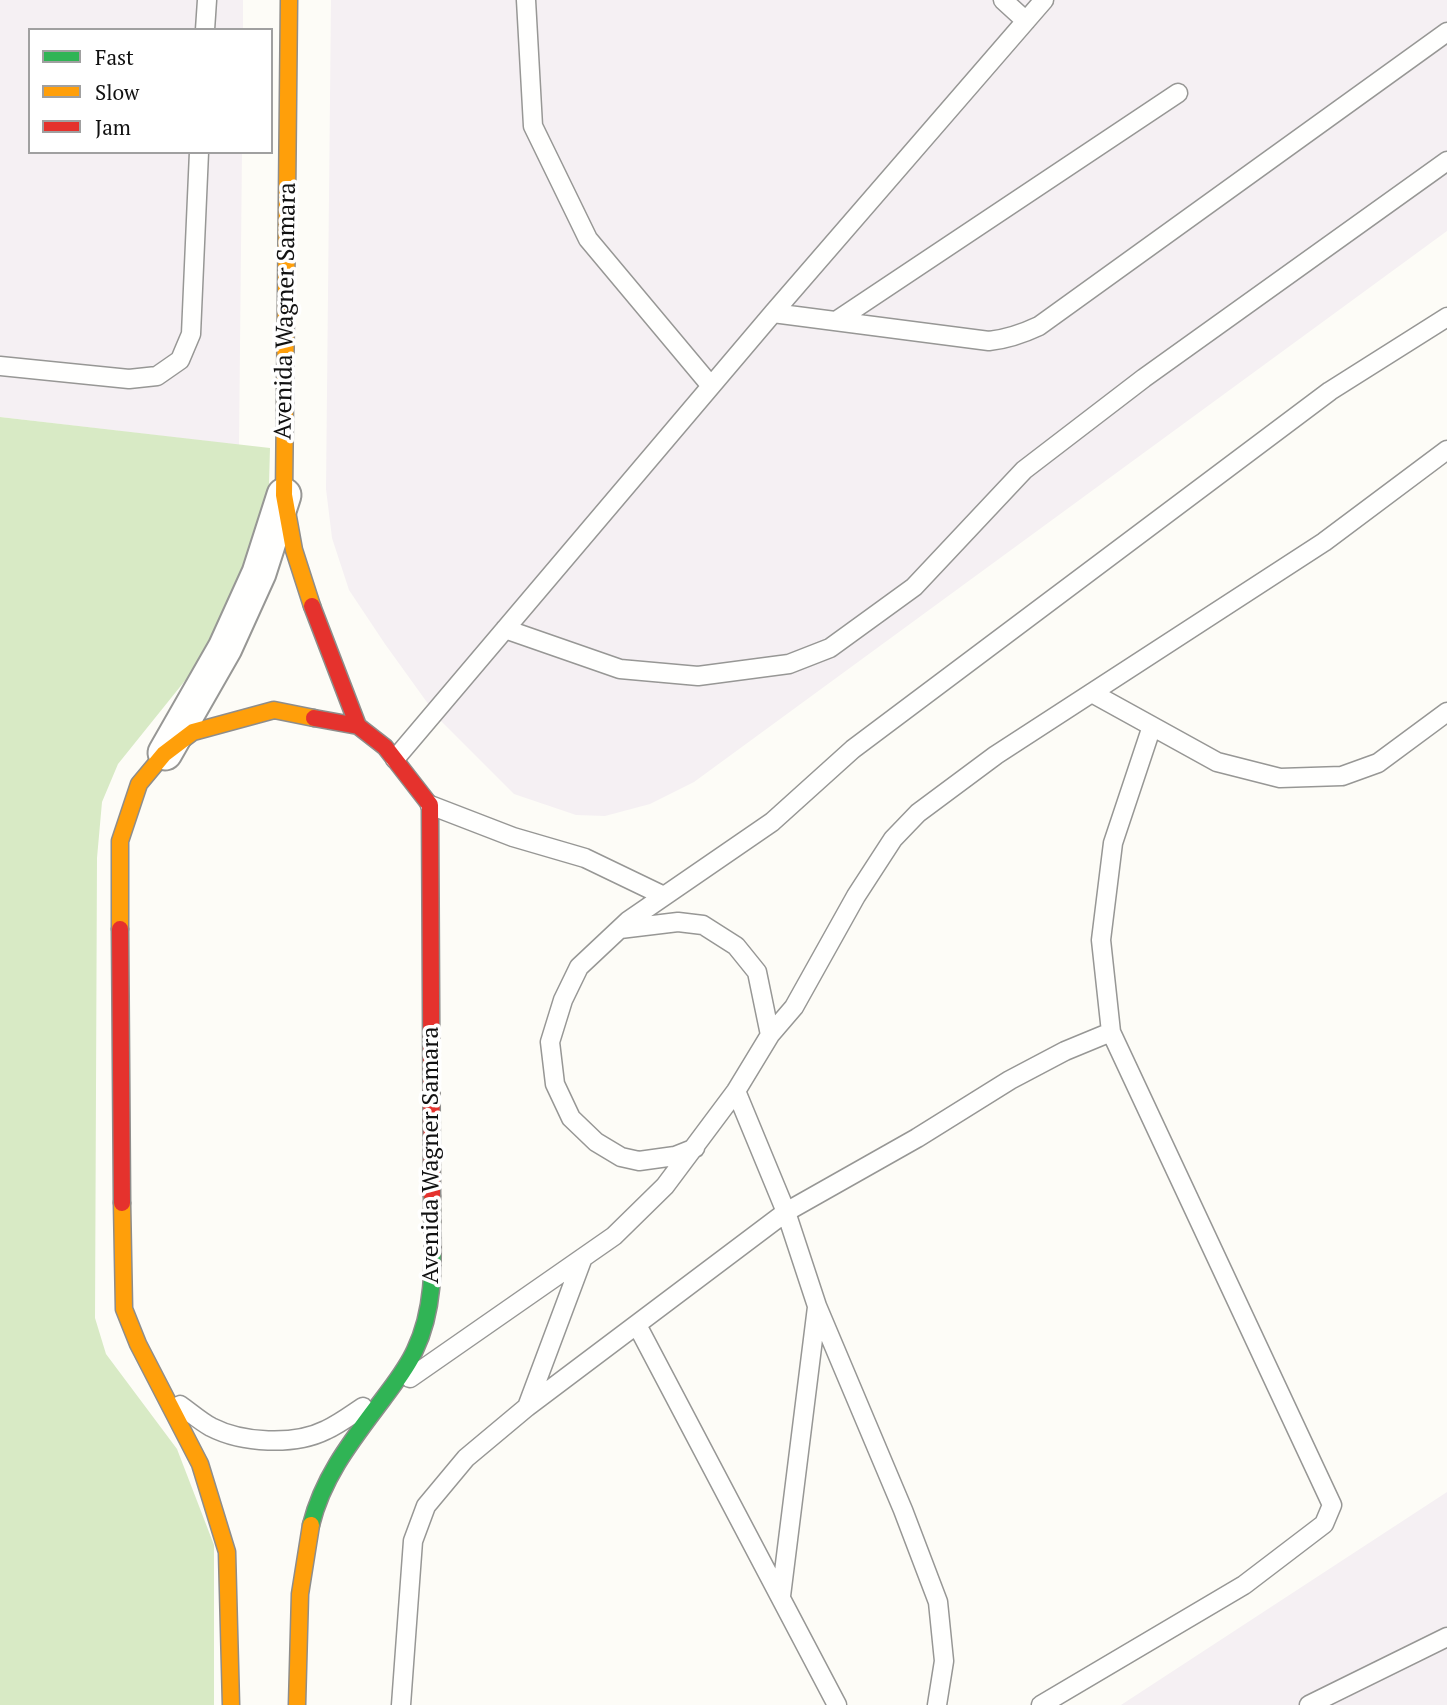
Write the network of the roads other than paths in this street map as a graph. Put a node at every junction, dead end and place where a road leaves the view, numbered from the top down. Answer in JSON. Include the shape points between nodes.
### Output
{"nodes":[{"id":1,"x":207,"y":0,"type":"edge"},
{"id":2,"x":289,"y":0,"type":"edge"},
{"id":3,"x":526,"y":0,"type":"edge"},
{"id":4,"x":1003,"y":0,"type":"edge"},
{"id":5,"x":1044,"y":0,"type":"edge"},
{"id":6,"x":1026,"y":21,"type":"junction"},
{"id":7,"x":205,"y":28,"type":"edge"},
{"id":8,"x":1447,"y":32,"type":"edge"},
{"id":9,"x":1178,"y":93,"type":"dead end"},
{"id":10,"x":199,"y":154,"type":"edge"},
{"id":11,"x":1447,"y":161,"type":"edge"},
{"id":12,"x":773,"y":313,"type":"junction"},
{"id":13,"x":1447,"y":317,"type":"edge"},
{"id":14,"x":836,"y":321,"type":"junction"},
{"id":15,"x":0,"y":366,"type":"edge"},
{"id":16,"x":710,"y":386,"type":"junction"},
{"id":17,"x":1447,"y":450,"type":"edge"},
{"id":18,"x":284,"y":495,"type":"junction"},
{"id":19,"x":505,"y":629,"type":"junction"},
{"id":20,"x":1092,"y":693,"type":"junction"},
{"id":21,"x":1447,"y":712,"type":"edge"},
{"id":22,"x":358,"y":726,"type":"junction"},
{"id":23,"x":1152,"y":726,"type":"junction"},
{"id":24,"x":164,"y":754,"type":"junction"},
{"id":25,"x":395,"y":759,"type":"junction"},
{"id":26,"x":430,"y":806,"type":"junction"},
{"id":27,"x":664,"y":896,"type":"junction"},
{"id":28,"x":619,"y":929,"type":"junction"},
{"id":29,"x":1111,"y":1032,"type":"junction"},
{"id":30,"x":770,"y":1035,"type":"junction"},
{"id":31,"x":736,"y":1091,"type":"junction"},
{"id":32,"x":695,"y":1148,"type":"junction"},
{"id":33,"x":786,"y":1212,"type":"junction"},
{"id":34,"x":582,"y":1260,"type":"junction"},
{"id":35,"x":817,"y":1306,"type":"junction"},
{"id":36,"x":637,"y":1325,"type":"junction"},
{"id":37,"x":389,"y":1391,"type":"junction"},
{"id":38,"x":166,"y":1395,"type":"junction"},
{"id":39,"x":527,"y":1407,"type":"junction"},
{"id":40,"x":781,"y":1596,"type":"junction"},
{"id":41,"x":1447,"y":1637,"type":"edge"},
{"id":42,"x":231,"y":1705,"type":"edge"},
{"id":43,"x":297,"y":1705,"type":"edge"},
{"id":44,"x":401,"y":1705,"type":"edge"},
{"id":45,"x":837,"y":1705,"type":"edge"},
{"id":46,"x":937,"y":1705,"type":"edge"},
{"id":47,"x":1041,"y":1705,"type":"edge"},
{"id":48,"x":1309,"y":1705,"type":"edge"}],
"edges":[{"from":1,"to":7,"type":"lane"},
{"from":2,"to":18,"type":"street","name":"Avenida Wagner Samara"},
{"from":3,"to":16,"type":"lane","via":[[533,126],[588,239]]},
{"from":4,"to":6,"type":"lane"},
{"from":5,"to":6,"type":"lane"},
{"from":6,"to":12,"type":"lane"},
{"from":8,"to":14,"type":"lane","via":[[1039,326],[989,341]]},
{"from":9,"to":14,"type":"lane"},
{"from":10,"to":15,"type":"lane","via":[[191,334],[180,360],[157,376],[129,379]]},
{"from":11,"to":19,"type":"lane","via":[[1144,378],[1024,470],[914,587],[830,648],[789,664],[698,676],[620,669]]},
{"from":12,"to":14,"type":"lane"},
{"from":12,"to":16,"type":"lane"},
{"from":13,"to":27,"type":"lane","via":[[1319,399],[853,749],[772,822]]},
{"from":16,"to":19,"type":"lane"},
{"from":17,"to":20,"type":"lane","via":[[1324,542]]},
{"from":18,"to":22,"type":"street","name":"Avenida Wagner Samara","via":[[294,550]]},
{"from":18,"to":24,"type":"street","name":"Avenida Wagner Samara","via":[[259,573],[225,648]]},
{"from":19,"to":25,"type":"lane"},
{"from":20,"to":23,"type":"lane"},
{"from":20,"to":30,"type":"lane","via":[[985,763],[918,813],[893,839],[794,1007]]},
{"from":21,"to":23,"type":"lane","via":[[1378,763],[1342,776],[1280,778],[1230,765]]},
{"from":22,"to":24,"type":"street","name":"Avenida Wagner Samara","via":[[274,710],[193,733]]},
{"from":22,"to":25,"type":"street","name":"Avenida Wagner Samara"},
{"from":23,"to":29,"type":"lane","via":[[1113,843],[1101,940]]},
{"from":24,"to":38,"type":"street","name":"Avenida Wagner Samara","via":[[139,785],[120,841],[120,868],[124,1309]]},
{"from":25,"to":26,"type":"street","name":"Avenida Wagner Samara"},
{"from":26,"to":27,"type":"lane","via":[[585,858]]},
{"from":26,"to":37,"type":"street","name":"Avenida Wagner Samara","via":[[432,1293],[415,1352]]},
{"from":27,"to":28,"type":"lane"},
{"from":28,"to":30,"type":"lane","via":[[691,923],[704,925],[736,946],[757,972]]},
{"from":28,"to":32,"type":"lane","via":[[579,967],[563,1000],[550,1042],[555,1084],[571,1118],[596,1142],[621,1157],[639,1161]]},
{"from":29,"to":33,"type":"lane","via":[[1010,1080]]},
{"from":29,"to":47,"type":"lane","via":[[1332,1505],[1325,1524],[1244,1585]]},
{"from":30,"to":31,"type":"lane"},
{"from":31,"to":32,"type":"lane"},
{"from":31,"to":33,"type":"lane"},
{"from":32,"to":34,"type":"lane","via":[[648,1203]]},
{"from":33,"to":35,"type":"lane"},
{"from":33,"to":36,"type":"lane"},
{"from":34,"to":37,"type":"lane"},
{"from":34,"to":39,"type":"lane"},
{"from":35,"to":40,"type":"lane"},
{"from":35,"to":46,"type":"lane","via":[[938,1602],[944,1661]]},
{"from":36,"to":39,"type":"lane"},
{"from":36,"to":40,"type":"lane"},
{"from":37,"to":38,"type":"lane","via":[[325,1431],[267,1440],[210,1427]]},
{"from":37,"to":43,"type":"street","name":"Avenida Wagner Samara","via":[[342,1451],[321,1490],[307,1541]]},
{"from":38,"to":42,"type":"street","name":"Avenida Wagner Samara","via":[[200,1464],[227,1552]]},
{"from":39,"to":44,"type":"lane","via":[[466,1458],[426,1506],[413,1541]]},
{"from":40,"to":45,"type":"lane"},
{"from":41,"to":48,"type":"lane"}]}
